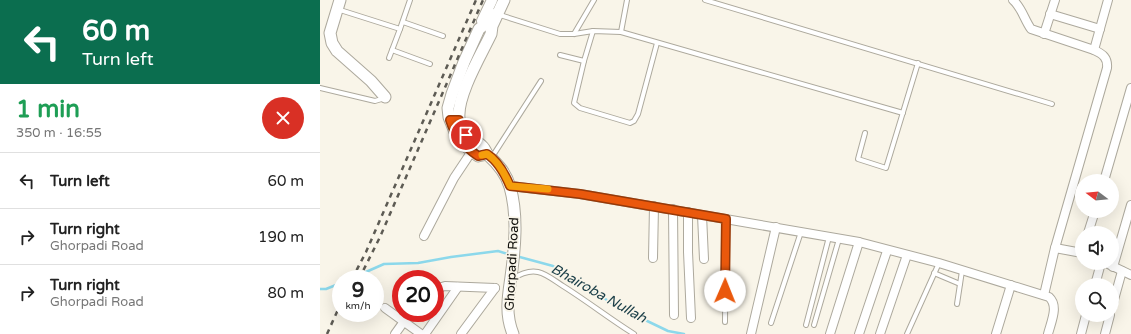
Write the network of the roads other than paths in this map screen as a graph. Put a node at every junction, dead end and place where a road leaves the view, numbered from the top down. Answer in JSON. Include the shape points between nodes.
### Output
{"nodes":[{"id":1,"x":410,"y":0,"type":"edge"},
{"id":2,"x":492,"y":0,"type":"edge"},
{"id":3,"x":498,"y":0,"type":"edge"},
{"id":4,"x":504,"y":0,"type":"edge"},
{"id":5,"x":507,"y":0,"type":"edge"},
{"id":6,"x":594,"y":0,"type":"edge"},
{"id":7,"x":627,"y":0,"type":"edge"},
{"id":8,"x":705,"y":0,"type":"edge"},
{"id":9,"x":1013,"y":0,"type":"edge"},
{"id":10,"x":1055,"y":0,"type":"edge"},
{"id":11,"x":1108,"y":0,"type":"edge"},
{"id":12,"x":338,"y":4,"type":"edge"},
{"id":13,"x":1050,"y":14,"type":"junction"},
{"id":14,"x":494,"y":19,"type":"junction"},
{"id":15,"x":403,"y":22,"type":"junction"},
{"id":16,"x":479,"y":28,"type":"junction"},
{"id":17,"x":400,"y":29,"type":"junction"},
{"id":18,"x":1100,"y":29,"type":"junction"},
{"id":19,"x":593,"y":31,"type":"junction"},
{"id":20,"x":621,"y":32,"type":"junction"},
{"id":21,"x":574,"y":34,"type":"junction"},
{"id":22,"x":1044,"y":34,"type":"junction"},
{"id":23,"x":443,"y":36,"type":"dead end"},
{"id":24,"x":657,"y":43,"type":"junction"},
{"id":25,"x":392,"y":50,"type":"junction"},
{"id":26,"x":1094,"y":50,"type":"junction"},
{"id":27,"x":560,"y":55,"type":"dead end"},
{"id":28,"x":389,"y":58,"type":"dead end"},
{"id":29,"x":584,"y":62,"type":"junction"},
{"id":30,"x":918,"y":63,"type":"junction"},
{"id":31,"x":430,"y":64,"type":"dead end"},
{"id":32,"x":541,"y":80,"type":"dead end"},
{"id":33,"x":320,"y":88,"type":"edge"},
{"id":34,"x":1131,"y":88,"type":"edge"},
{"id":35,"x":385,"y":98,"type":"joint"},
{"id":36,"x":1052,"y":104,"type":"dead end"},
{"id":37,"x":902,"y":113,"type":"junction"},
{"id":38,"x":454,"y":120,"type":"junction"},
{"id":39,"x":864,"y":133,"type":"dead end"},
{"id":40,"x":472,"y":151,"type":"junction"},
{"id":41,"x":489,"y":156,"type":"junction"},
{"id":42,"x":1106,"y":174,"type":"edge"},
{"id":43,"x":510,"y":186,"type":"junction"},
{"id":44,"x":654,"y":206,"type":"junction"},
{"id":45,"x":673,"y":209,"type":"junction"},
{"id":46,"x":1130,"y":209,"type":"edge"},
{"id":47,"x":688,"y":212,"type":"junction"},
{"id":48,"x":702,"y":214,"type":"junction"},
{"id":49,"x":726,"y":219,"type":"junction"},
{"id":50,"x":776,"y":227,"type":"junction"},
{"id":51,"x":801,"y":231,"type":"junction"},
{"id":52,"x":424,"y":236,"type":"dead end"},
{"id":53,"x":829,"y":237,"type":"junction"},
{"id":54,"x":839,"y":239,"type":"junction"},
{"id":55,"x":1119,"y":240,"type":"edge"},
{"id":56,"x":858,"y":242,"type":"junction"},
{"id":57,"x":1056,"y":248,"type":"junction"},
{"id":58,"x":887,"y":251,"type":"junction"},
{"id":59,"x":1075,"y":252,"type":"edge"},
{"id":60,"x":907,"y":255,"type":"junction"},
{"id":61,"x":653,"y":258,"type":"dead end"},
{"id":62,"x":704,"y":259,"type":"dead end"},
{"id":63,"x":939,"y":263,"type":"junction"},
{"id":64,"x":962,"y":270,"type":"junction"},
{"id":65,"x":1119,"y":270,"type":"edge"},
{"id":66,"x":1122,"y":271,"type":"junction"},
{"id":67,"x":934,"y":273,"type":"junction"},
{"id":68,"x":1131,"y":275,"type":"edge"},
{"id":69,"x":510,"y":278,"type":"junction"},
{"id":70,"x":1119,"y":282,"type":"edge"},
{"id":71,"x":960,"y":284,"type":"junction"},
{"id":72,"x":1011,"y":285,"type":"junction"},
{"id":73,"x":444,"y":286,"type":"edge"},
{"id":74,"x":458,"y":287,"type":"junction"},
{"id":75,"x":1044,"y":295,"type":"junction"},
{"id":76,"x":957,"y":304,"type":"dead end"},
{"id":77,"x":385,"y":308,"type":"dead end"},
{"id":78,"x":392,"y":313,"type":"edge"},
{"id":79,"x":674,"y":315,"type":"dead end"},
{"id":80,"x":691,"y":318,"type":"dead end"},
{"id":81,"x":404,"y":322,"type":"joint"},
{"id":82,"x":725,"y":322,"type":"dead end"},
{"id":83,"x":771,"y":322,"type":"dead end"},
{"id":84,"x":1084,"y":322,"type":"edge"},
{"id":85,"x":1108,"y":322,"type":"edge"},
{"id":86,"x":806,"y":325,"type":"dead end"},
{"id":87,"x":814,"y":325,"type":"dead end"},
{"id":88,"x":395,"y":334,"type":"edge"},
{"id":89,"x":420,"y":334,"type":"edge"},
{"id":90,"x":425,"y":334,"type":"edge"},
{"id":91,"x":461,"y":334,"type":"edge"},
{"id":92,"x":513,"y":334,"type":"edge"},
{"id":93,"x":634,"y":334,"type":"edge"},
{"id":94,"x":751,"y":334,"type":"edge"},
{"id":95,"x":830,"y":334,"type":"edge"},
{"id":96,"x":859,"y":334,"type":"edge"},
{"id":97,"x":880,"y":334,"type":"edge"},
{"id":98,"x":907,"y":334,"type":"edge"},
{"id":99,"x":996,"y":334,"type":"edge"},
{"id":100,"x":1048,"y":334,"type":"edge"},
{"id":101,"x":1081,"y":334,"type":"edge"},
{"id":102,"x":1104,"y":334,"type":"edge"}],
"edges":[{"from":1,"to":15,"type":"lane"},
{"from":2,"to":16,"type":"street"},
{"from":3,"to":14,"type":"main road"},
{"from":4,"to":14,"type":"main road"},
{"from":5,"to":14,"type":"street"},
{"from":6,"to":21,"type":"lane"},
{"from":7,"to":20,"type":"lane"},
{"from":8,"to":30,"type":"lane"},
{"from":9,"to":22,"type":"street","via":[[1031,28]]},
{"from":10,"to":13,"type":"street"},
{"from":11,"to":18,"type":"street"},
{"from":12,"to":17,"type":"lane"},
{"from":12,"to":35,"type":"main road","via":[[330,33],[332,43]]},
{"from":13,"to":18,"type":"street"},
{"from":13,"to":22,"type":"street"},
{"from":14,"to":16,"type":"main road"},
{"from":14,"to":21,"type":"lane","via":[[560,34]]},
{"from":14,"to":38,"type":"main road","name":"Ghorpadi Road","via":[[491,34]]},
{"from":15,"to":17,"type":"lane"},
{"from":15,"to":23,"type":"lane"},
{"from":16,"to":38,"type":"main road","name":"Ghorpadi Road","via":[[448,108]]},
{"from":17,"to":25,"type":"lane"},
{"from":18,"to":26,"type":"street"},
{"from":19,"to":20,"type":"lane"},
{"from":19,"to":21,"type":"lane"},
{"from":19,"to":29,"type":"lane"},
{"from":20,"to":24,"type":"lane"},
{"from":22,"to":26,"type":"street"},
{"from":24,"to":29,"type":"lane","via":[[638,114],[630,123],[580,108],[574,102]]},
{"from":24,"to":37,"type":"lane"},
{"from":25,"to":28,"type":"lane"},
{"from":25,"to":31,"type":"lane"},
{"from":26,"to":57,"type":"street","via":[[1102,53],[1108,63]]},
{"from":27,"to":29,"type":"lane"},
{"from":30,"to":36,"type":"lane"},
{"from":30,"to":37,"type":"lane"},
{"from":32,"to":41,"type":"lane"},
{"from":33,"to":35,"type":"lane","via":[[375,101]]},
{"from":34,"to":42,"type":"street"},
{"from":37,"to":39,"type":"lane","via":[[886,168],[858,159]]},
{"from":38,"to":40,"type":"main road","name":"Ghorpadi Road","via":[[457,137]]},
{"from":38,"to":41,"type":"main road","name":"Ghorpadi Road"},
{"from":40,"to":41,"type":"main road","via":[[478,156]]},
{"from":40,"to":52,"type":"street","via":[[454,178]]},
{"from":41,"to":43,"type":"main road","name":"Ghorpadi Road","via":[[506,176]]},
{"from":43,"to":44,"type":"street","via":[[554,190]]},
{"from":43,"to":69,"type":"main road","name":"Ghorpadi Road","via":[[515,234]]},
{"from":44,"to":45,"type":"street"},
{"from":44,"to":61,"type":"street"},
{"from":45,"to":47,"type":"street"},
{"from":45,"to":79,"type":"street"},
{"from":46,"to":55,"type":"street"},
{"from":47,"to":48,"type":"street"},
{"from":47,"to":80,"type":"street"},
{"from":48,"to":49,"type":"street"},
{"from":48,"to":62,"type":"street"},
{"from":49,"to":50,"type":"street"},
{"from":49,"to":82,"type":"lane"},
{"from":50,"to":51,"type":"street"},
{"from":50,"to":94,"type":"street"},
{"from":51,"to":53,"type":"street"},
{"from":51,"to":83,"type":"lane"},
{"from":53,"to":54,"type":"street"},
{"from":53,"to":86,"type":"lane"},
{"from":54,"to":56,"type":"street"},
{"from":54,"to":87,"type":"lane"},
{"from":56,"to":58,"type":"street"},
{"from":56,"to":95,"type":"street"},
{"from":57,"to":59,"type":"street"},
{"from":57,"to":75,"type":"street"},
{"from":58,"to":60,"type":"street"},
{"from":58,"to":96,"type":"street"},
{"from":60,"to":63,"type":"street"},
{"from":60,"to":97,"type":"street"},
{"from":63,"to":64,"type":"street"},
{"from":63,"to":67,"type":"lane"},
{"from":64,"to":71,"type":"lane"},
{"from":64,"to":72,"type":"street"},
{"from":65,"to":66,"type":"street"},
{"from":66,"to":68,"type":"street"},
{"from":66,"to":70,"type":"street"},
{"from":67,"to":71,"type":"lane"},
{"from":67,"to":98,"type":"lane"},
{"from":69,"to":92,"type":"main road","name":"Ghorpadi Road","via":[[507,296]]},
{"from":69,"to":93,"type":"lane","via":[[529,272],[539,272]]},
{"from":71,"to":76,"type":"lane"},
{"from":72,"to":75,"type":"street"},
{"from":72,"to":99,"type":"street"},
{"from":73,"to":74,"type":"street"},
{"from":74,"to":90,"type":"street"},
{"from":74,"to":91,"type":"street","via":[[495,288]]},
{"from":75,"to":100,"type":"street","via":[[1054,301]]},
{"from":77,"to":78,"type":"street"},
{"from":81,"to":88,"type":"street"},
{"from":81,"to":89,"type":"street"},
{"from":84,"to":101,"type":"street"},
{"from":85,"to":102,"type":"street"}]}
